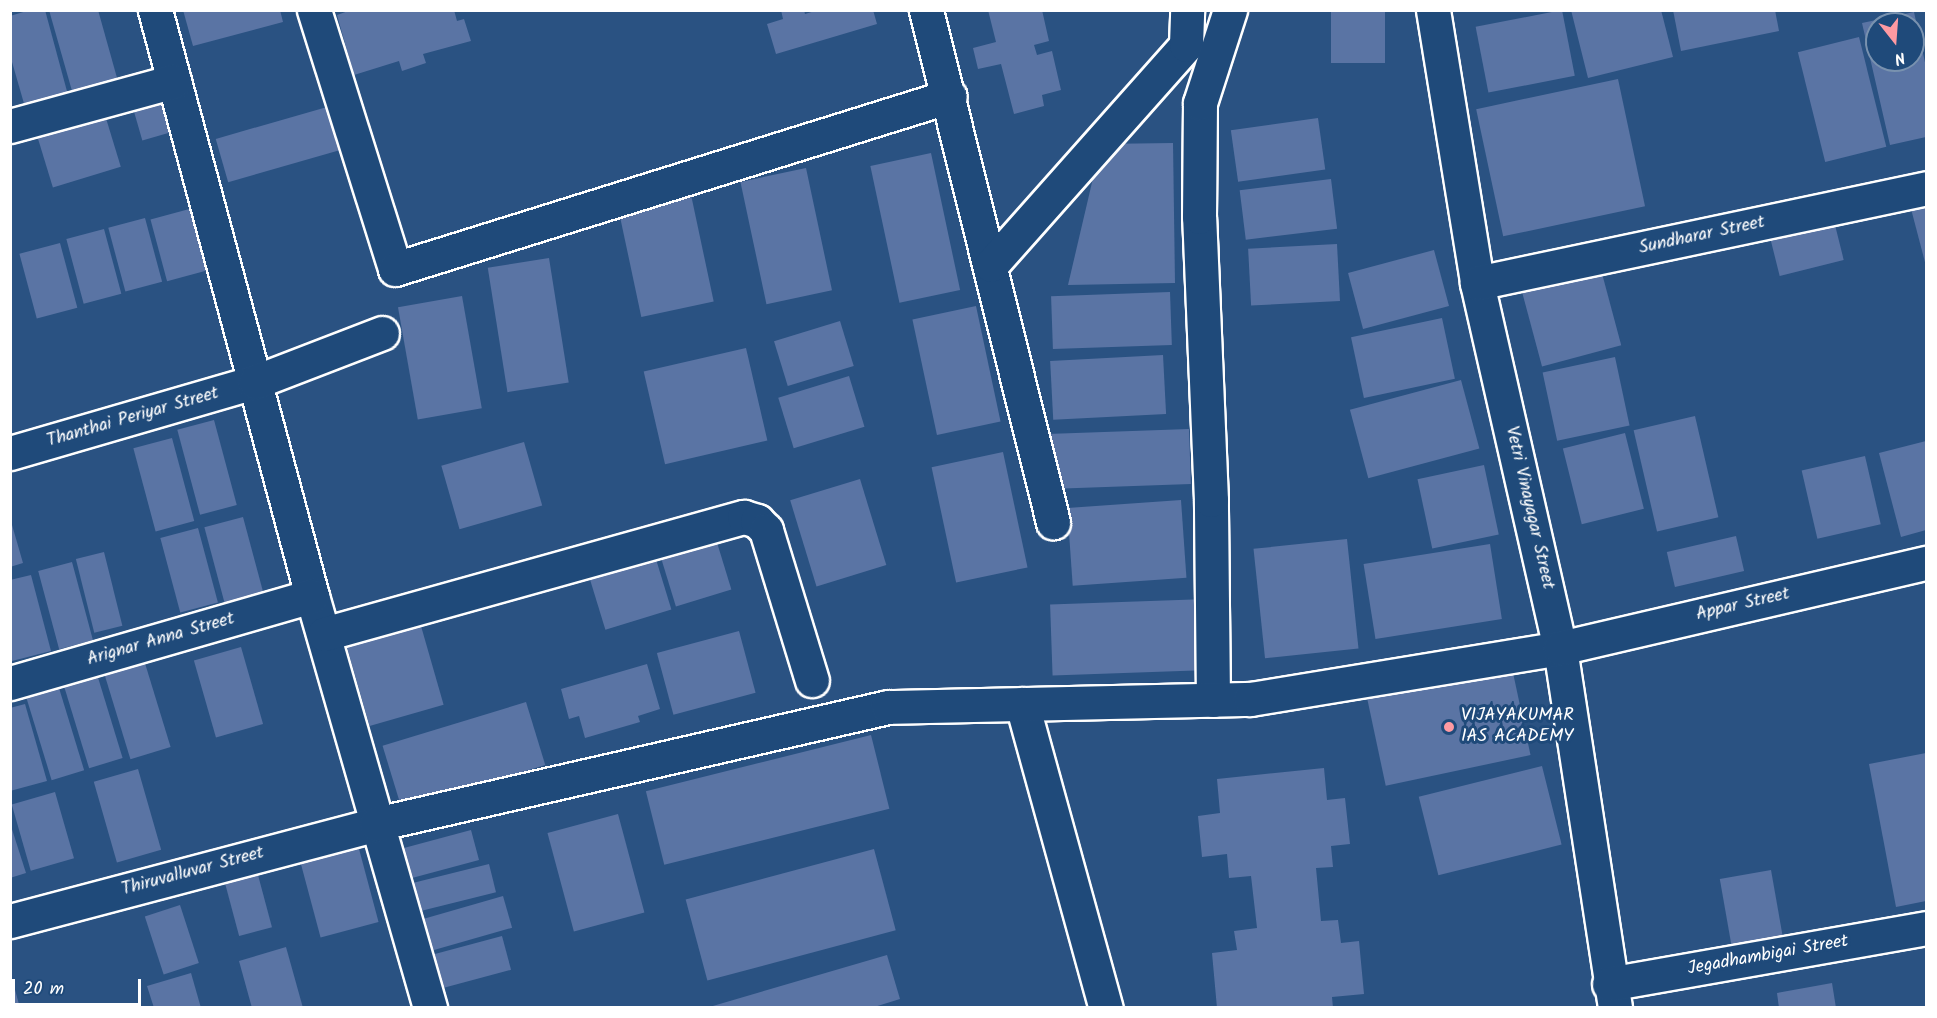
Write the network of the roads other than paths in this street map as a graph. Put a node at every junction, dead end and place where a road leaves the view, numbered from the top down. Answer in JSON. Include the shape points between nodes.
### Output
{"nodes":[{"id":1,"x":155,"y":10,"type":"edge"},
{"id":2,"x":314,"y":10,"type":"edge"},
{"id":3,"x":926,"y":10,"type":"edge"},
{"id":4,"x":1187,"y":10,"type":"edge"},
{"id":5,"x":1230,"y":10,"type":"edge"},
{"id":6,"x":1433,"y":10,"type":"edge"},
{"id":7,"x":174,"y":81,"type":"junction"},
{"id":8,"x":950,"y":96,"type":"junction"},
{"id":9,"x":10,"y":126,"type":"edge"},
{"id":10,"x":1926,"y":188,"type":"edge"},
{"id":11,"x":991,"y":265,"type":"junction"},
{"id":12,"x":1478,"y":283,"type":"junction"},
{"id":13,"x":382,"y":333,"type":"dead end"},
{"id":14,"x":255,"y":382,"type":"junction"},
{"id":15,"x":10,"y":453,"type":"edge"},
{"id":16,"x":1053,"y":522,"type":"dead end"},
{"id":17,"x":1926,"y":563,"type":"edge"},
{"id":18,"x":312,"y":596,"type":"junction"},
{"id":19,"x":324,"y":634,"type":"junction"},
{"id":20,"x":1560,"y":648,"type":"junction"},
{"id":21,"x":812,"y":680,"type":"dead end"},
{"id":22,"x":10,"y":683,"type":"edge"},
{"id":23,"x":1213,"y":700,"type":"junction"},
{"id":24,"x":1022,"y":704,"type":"junction"},
{"id":25,"x":376,"y":824,"type":"junction"},
{"id":26,"x":10,"y":921,"type":"edge"},
{"id":27,"x":1926,"y":928,"type":"edge"},
{"id":28,"x":1612,"y":996,"type":"edge"},
{"id":29,"x":430,"y":1008,"type":"edge"},
{"id":30,"x":1106,"y":1008,"type":"edge"}],
"edges":[{"from":1,"to":7,"type":"street"},
{"from":2,"to":8,"type":"street","via":[[395,269]]},
{"from":3,"to":8,"type":"street"},
{"from":4,"to":11,"type":"street","via":[[1186,45]]},
{"from":5,"to":23,"type":"street","via":[[1200,103],[1199,217],[1211,500]]},
{"from":6,"to":12,"type":"street","name":"Vetri Vinayagar Street"},
{"from":7,"to":9,"type":"street"},
{"from":7,"to":14,"type":"street"},
{"from":8,"to":11,"type":"street"},
{"from":10,"to":12,"type":"street","name":"Sundharar Street"},
{"from":11,"to":16,"type":"street"},
{"from":12,"to":20,"type":"street","name":"Vetri Vinayagar Street"},
{"from":13,"to":14,"type":"street","name":"Thanthai Periyar Street"},
{"from":14,"to":15,"type":"street","name":"Thanthai Periyar Street"},
{"from":14,"to":18,"type":"street"},
{"from":17,"to":20,"type":"street","name":"Appar Street"},
{"from":18,"to":19,"type":"street"},
{"from":18,"to":22,"type":"street","name":"Arignar Anna Street"},
{"from":19,"to":21,"type":"street","via":[[744,517],[757,521],[766,530]]},
{"from":19,"to":25,"type":"street"},
{"from":20,"to":23,"type":"street","name":"Appar Street","via":[[1250,699]]},
{"from":20,"to":28,"type":"street","name":"Vetri Vinayagar Street"},
{"from":23,"to":24,"type":"street","name":"Appar Street"},
{"from":24,"to":25,"type":"street","name":"Thiruvalluvar Street","via":[[888,708]]},
{"from":24,"to":30,"type":"street"},
{"from":25,"to":26,"type":"street","name":"Thiruvalluvar Street"},
{"from":25,"to":29,"type":"street"},
{"from":27,"to":28,"type":"street","name":"Jegadhambigai Street"}]}
